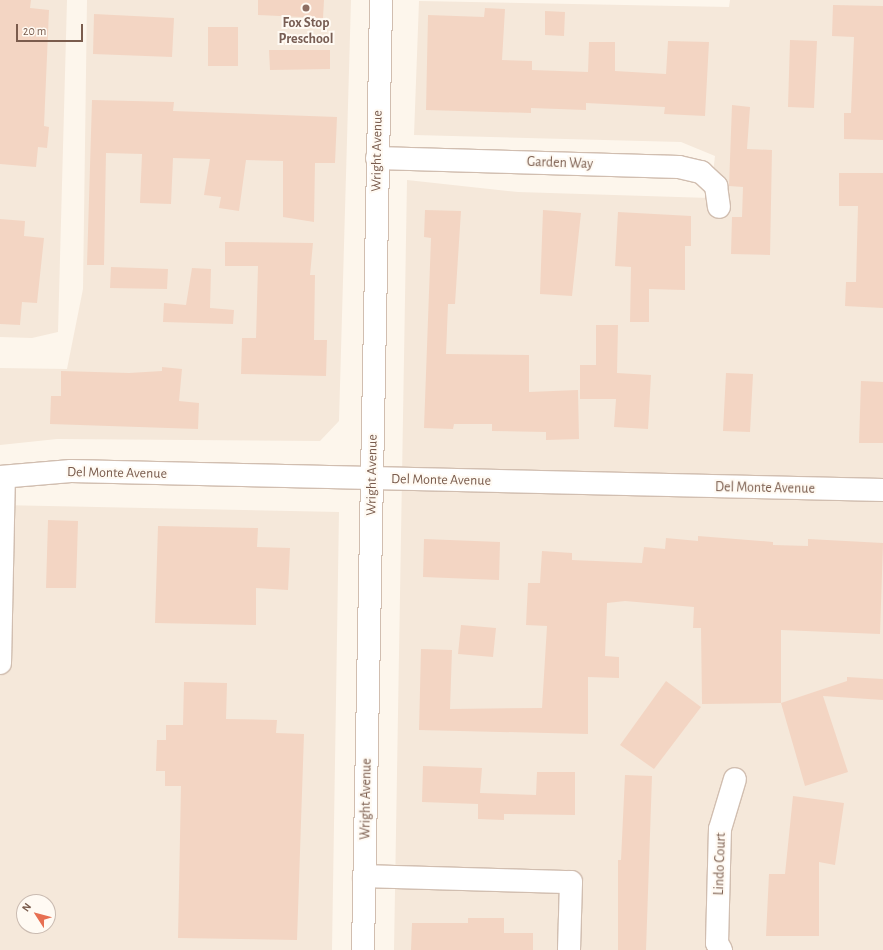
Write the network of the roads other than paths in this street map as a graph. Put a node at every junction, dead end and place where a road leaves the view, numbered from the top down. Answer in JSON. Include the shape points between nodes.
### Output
{"nodes":[{"id":1,"x":381,"y":0,"type":"edge"},
{"id":2,"x":377,"y":158,"type":"junction"},
{"id":3,"x":719,"y":207,"type":"dead end"},
{"id":4,"x":2,"y":477,"type":"edge"},
{"id":5,"x":372,"y":478,"type":"junction"},
{"id":6,"x":883,"y":490,"type":"edge"},
{"id":7,"x":0,"y":663,"type":"edge"},
{"id":8,"x":735,"y":779,"type":"dead end"},
{"id":9,"x":364,"y":876,"type":"junction"},
{"id":10,"x":363,"y":950,"type":"edge"},
{"id":11,"x":569,"y":950,"type":"edge"},
{"id":12,"x":722,"y":950,"type":"edge"}],
"edges":[{"from":1,"to":2,"type":"street","name":"Wright Avenue"},
{"from":2,"to":3,"type":"street","name":"Garden Way","via":[[679,166],[702,172],[716,186]]},
{"from":2,"to":5,"type":"street","name":"Wright Avenue"},
{"from":4,"to":5,"type":"street","name":"Del Monte Avenue","via":[[71,472]]},
{"from":4,"to":7,"type":"street"},
{"from":5,"to":6,"type":"street","name":"Del Monte Avenue"},
{"from":5,"to":9,"type":"street","name":"Wright Avenue"},
{"from":8,"to":12,"type":"street","name":"Lindo Court","via":[[720,829],[717,943]]},
{"from":9,"to":10,"type":"street","name":"Wright Avenue"},
{"from":9,"to":11,"type":"street","via":[[571,882]]}]}
